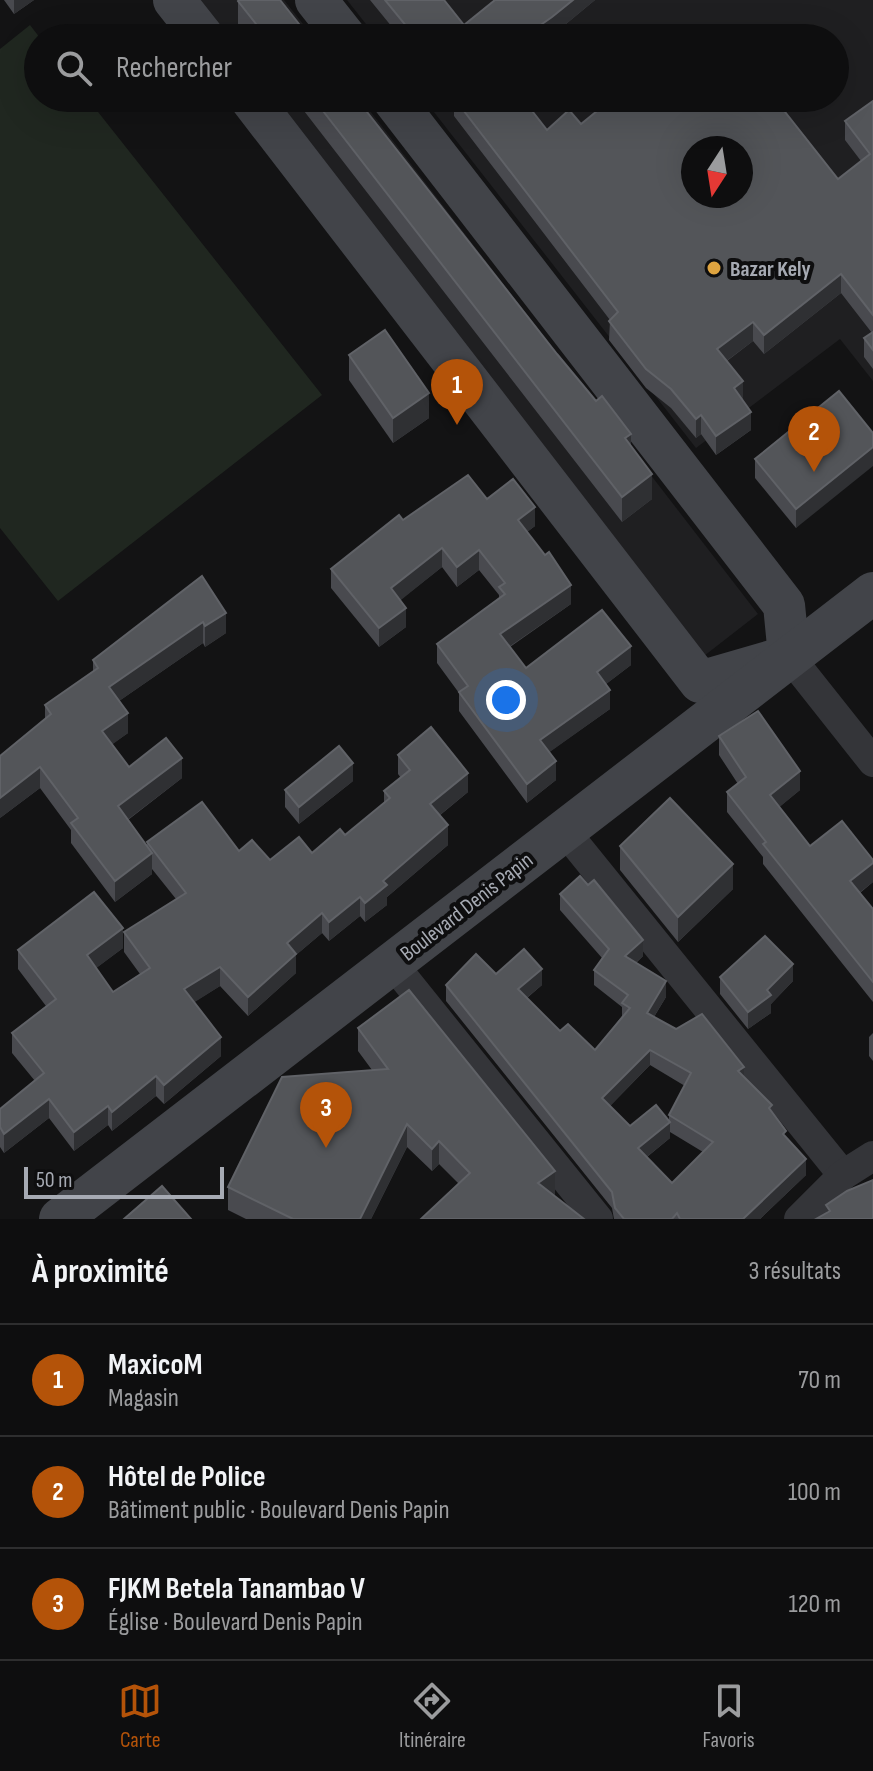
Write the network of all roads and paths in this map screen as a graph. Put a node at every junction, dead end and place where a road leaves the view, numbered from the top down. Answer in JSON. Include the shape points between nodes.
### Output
{"nodes":[{"id":1,"x":174,"y":0,"type":"edge"},
{"id":2,"x":316,"y":0,"type":"edge"},
{"id":3,"x":193,"y":24,"type":"edge"},
{"id":4,"x":335,"y":24,"type":"edge"},
{"id":5,"x":261,"y":112,"type":"edge"},
{"id":6,"x":403,"y":112,"type":"edge"},
{"id":7,"x":873,"y":593,"type":"edge"},
{"id":8,"x":789,"y":656,"type":"junction"},
{"id":9,"x":873,"y":762,"type":"edge"},
{"id":10,"x":564,"y":830,"type":"junction"},
{"id":11,"x":392,"y":963,"type":"junction"},
{"id":12,"x":873,"y":1156,"type":"edge"},
{"id":13,"x":843,"y":1175,"type":"junction"},
{"id":14,"x":60,"y":1219,"type":"edge"},
{"id":15,"x":598,"y":1219,"type":"edge"},
{"id":16,"x":799,"y":1219,"type":"edge"}],
"edges":[{"from":1,"to":3,"type":"street"},
{"from":2,"to":4,"type":"street"},
{"from":5,"to":8,"type":"street","via":[[700,682]]},
{"from":6,"to":8,"type":"street","via":[[784,605]]},
{"from":7,"to":8,"type":"street","name":"Boulevard Denis Papin"},
{"from":8,"to":9,"type":"street"},
{"from":8,"to":10,"type":"street","name":"Boulevard Denis Papin"},
{"from":10,"to":11,"type":"street","name":"Boulevard Denis Papin"},
{"from":10,"to":13,"type":"street"},
{"from":11,"to":14,"type":"street","name":"Boulevard Denis Papin"},
{"from":11,"to":15,"type":"street"},
{"from":12,"to":13,"type":"street"},
{"from":13,"to":16,"type":"street"}]}
